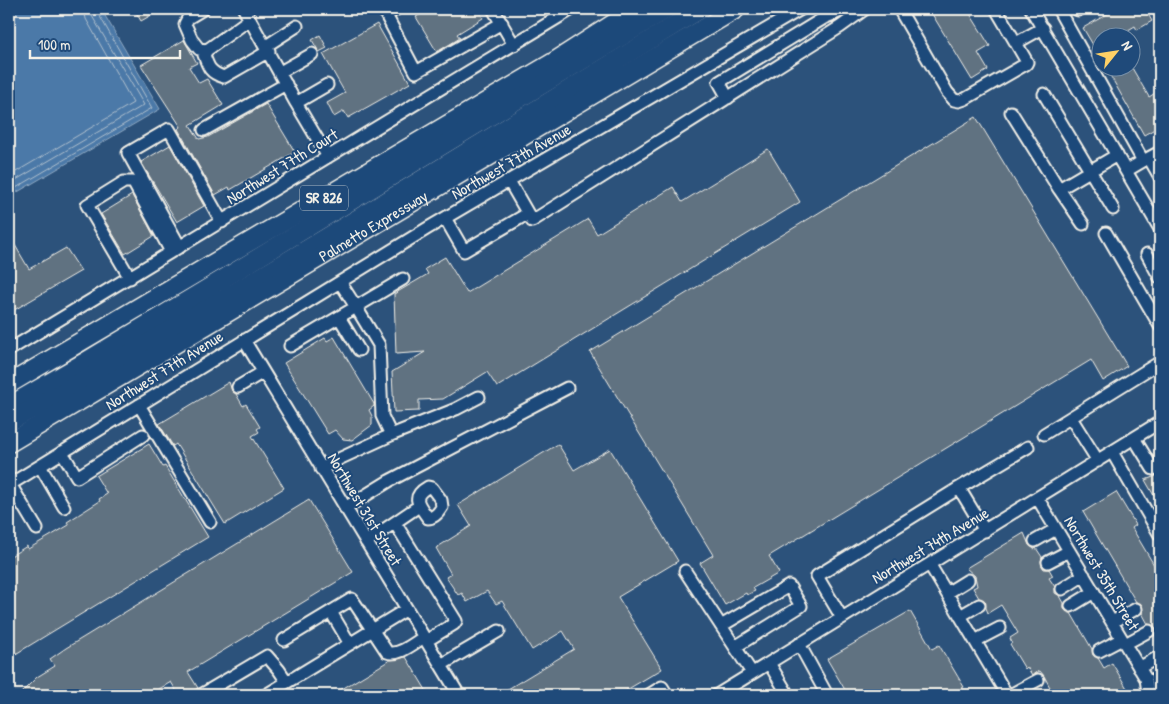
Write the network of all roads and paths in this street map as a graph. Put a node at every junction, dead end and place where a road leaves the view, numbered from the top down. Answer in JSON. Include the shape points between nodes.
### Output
{"nodes":[{"id":1,"x":203,"y":9,"type":"edge"},
{"id":2,"x":396,"y":9,"type":"edge"},
{"id":3,"x":493,"y":9,"type":"edge"},
{"id":4,"x":572,"y":9,"type":"edge"},
{"id":5,"x":636,"y":9,"type":"edge"},
{"id":6,"x":667,"y":9,"type":"edge"},
{"id":7,"x":701,"y":9,"type":"edge"},
{"id":8,"x":745,"y":9,"type":"edge"},
{"id":9,"x":801,"y":9,"type":"edge"},
{"id":10,"x":846,"y":9,"type":"edge"},
{"id":11,"x":865,"y":9,"type":"edge"},
{"id":12,"x":899,"y":9,"type":"edge"},
{"id":13,"x":996,"y":9,"type":"edge"},
{"id":14,"x":1031,"y":9,"type":"edge"},
{"id":15,"x":1058,"y":9,"type":"edge"},
{"id":16,"x":730,"y":13,"type":"edge"},
{"id":17,"x":247,"y":14,"type":"edge"},
{"id":18,"x":502,"y":23,"type":"junction"},
{"id":19,"x":297,"y":26,"type":"dead end"},
{"id":20,"x":1043,"y":28,"type":"junction"},
{"id":21,"x":1016,"y":43,"type":"junction"},
{"id":22,"x":514,"y":45,"type":"junction"},
{"id":23,"x":267,"y":48,"type":"junction"},
{"id":24,"x":207,"y":50,"type":"junction"},
{"id":25,"x":312,"y":54,"type":"dead end"},
{"id":26,"x":710,"y":63,"type":"junction"},
{"id":27,"x":280,"y":72,"type":"junction"},
{"id":28,"x":719,"y":82,"type":"junction"},
{"id":29,"x":286,"y":84,"type":"junction"},
{"id":30,"x":327,"y":85,"type":"dead end"},
{"id":31,"x":1044,"y":94,"type":"dead end"},
{"id":32,"x":728,"y":98,"type":"junction"},
{"id":33,"x":296,"y":103,"type":"junction"},
{"id":34,"x":1011,"y":112,"type":"dead end"},
{"id":35,"x":204,"y":130,"type":"dead end"},
{"id":36,"x":1160,"y":152,"type":"edge"},
{"id":37,"x":1117,"y":155,"type":"junction"},
{"id":38,"x":328,"y":156,"type":"junction"},
{"id":39,"x":1146,"y":160,"type":"junction"},
{"id":40,"x":1090,"y":171,"type":"junction"},
{"id":41,"x":1126,"y":171,"type":"junction"},
{"id":42,"x":1160,"y":177,"type":"edge"},
{"id":43,"x":508,"y":181,"type":"junction"},
{"id":44,"x":1059,"y":189,"type":"junction"},
{"id":45,"x":1113,"y":209,"type":"dead end"},
{"id":46,"x":527,"y":214,"type":"junction"},
{"id":47,"x":445,"y":218,"type":"junction"},
{"id":48,"x":222,"y":222,"type":"junction"},
{"id":49,"x":1083,"y":224,"type":"dead end"},
{"id":50,"x":1160,"y":229,"type":"edge"},
{"id":51,"x":1106,"y":233,"type":"dead end"},
{"id":52,"x":176,"y":250,"type":"junction"},
{"id":53,"x":1147,"y":254,"type":"dead end"},
{"id":54,"x":1159,"y":273,"type":"edge"},
{"id":55,"x":130,"y":278,"type":"junction"},
{"id":56,"x":403,"y":279,"type":"dead end"},
{"id":57,"x":340,"y":282,"type":"junction"},
{"id":58,"x":356,"y":307,"type":"junction"},
{"id":59,"x":339,"y":317,"type":"junction"},
{"id":60,"x":1160,"y":326,"type":"edge"},
{"id":61,"x":244,"y":340,"type":"junction"},
{"id":62,"x":290,"y":346,"type":"dead end"},
{"id":63,"x":9,"y":350,"type":"edge"},
{"id":64,"x":359,"y":350,"type":"dead end"},
{"id":65,"x":1160,"y":362,"type":"edge"},
{"id":66,"x":263,"y":372,"type":"junction"},
{"id":67,"x":9,"y":384,"type":"edge"},
{"id":68,"x":238,"y":387,"type":"dead end"},
{"id":69,"x":567,"y":388,"type":"dead end"},
{"id":70,"x":478,"y":397,"type":"dead end"},
{"id":71,"x":139,"y":405,"type":"junction"},
{"id":72,"x":9,"y":406,"type":"edge"},
{"id":73,"x":1070,"y":418,"type":"junction"},
{"id":74,"x":9,"y":422,"type":"edge"},
{"id":75,"x":1160,"y":422,"type":"edge"},
{"id":76,"x":1044,"y":434,"type":"dead end"},
{"id":77,"x":143,"y":435,"type":"dead end"},
{"id":78,"x":392,"y":435,"type":"junction"},
{"id":79,"x":1134,"y":438,"type":"junction"},
{"id":80,"x":9,"y":443,"type":"edge"},
{"id":81,"x":1028,"y":447,"type":"dead end"},
{"id":82,"x":62,"y":452,"type":"junction"},
{"id":83,"x":1112,"y":452,"type":"junction"},
{"id":84,"x":1098,"y":461,"type":"junction"},
{"id":85,"x":40,"y":466,"type":"junction"},
{"id":86,"x":321,"y":469,"type":"junction"},
{"id":87,"x":1153,"y":469,"type":"dead end"},
{"id":88,"x":9,"y":484,"type":"edge"},
{"id":89,"x":959,"y":488,"type":"junction"},
{"id":90,"x":1038,"y":499,"type":"junction"},
{"id":91,"x":420,"y":506,"type":"dead end"},
{"id":92,"x":64,"y":507,"type":"dead end"},
{"id":93,"x":345,"y":508,"type":"junction"},
{"id":94,"x":210,"y":522,"type":"dead end"},
{"id":95,"x":395,"y":523,"type":"junction"},
{"id":96,"x":37,"y":529,"type":"dead end"},
{"id":97,"x":1056,"y":529,"type":"junction"},
{"id":98,"x":985,"y":531,"type":"junction"},
{"id":99,"x":1160,"y":535,"type":"edge"},
{"id":100,"x":366,"y":542,"type":"junction"},
{"id":101,"x":1035,"y":542,"type":"dead end"},
{"id":102,"x":1069,"y":551,"type":"junction"},
{"id":103,"x":1048,"y":562,"type":"dead end"},
{"id":104,"x":930,"y":565,"type":"junction"},
{"id":105,"x":685,"y":571,"type":"dead end"},
{"id":106,"x":1084,"y":575,"type":"junction"},
{"id":107,"x":968,"y":580,"type":"dead end"},
{"id":108,"x":1062,"y":589,"type":"dead end"},
{"id":109,"x":1094,"y":592,"type":"junction"},
{"id":110,"x":947,"y":593,"type":"junction"},
{"id":111,"x":979,"y":605,"type":"dead end"},
{"id":112,"x":1071,"y":606,"type":"dead end"},
{"id":113,"x":407,"y":609,"type":"junction"},
{"id":114,"x":1136,"y":609,"type":"dead end"},
{"id":115,"x":331,"y":612,"type":"junction"},
{"id":116,"x":960,"y":616,"type":"junction"},
{"id":117,"x":842,"y":618,"type":"junction"},
{"id":118,"x":1112,"y":622,"type":"junction"},
{"id":119,"x":721,"y":626,"type":"junction"},
{"id":120,"x":1000,"y":628,"type":"dead end"},
{"id":121,"x":372,"y":630,"type":"junction"},
{"id":122,"x":499,"y":631,"type":"dead end"},
{"id":123,"x":1149,"y":631,"type":"dead end"},
{"id":124,"x":425,"y":639,"type":"junction"},
{"id":125,"x":284,"y":640,"type":"dead end"},
{"id":126,"x":975,"y":641,"type":"junction"},
{"id":127,"x":1123,"y":641,"type":"junction"},
{"id":128,"x":350,"y":644,"type":"junction"},
{"id":129,"x":799,"y":644,"type":"junction"},
{"id":130,"x":735,"y":647,"type":"junction"},
{"id":131,"x":1100,"y":651,"type":"dead end"},
{"id":132,"x":1160,"y":656,"type":"edge"},
{"id":133,"x":769,"y":662,"type":"junction"},
{"id":134,"x":441,"y":665,"type":"junction"},
{"id":135,"x":1139,"y":668,"type":"junction"},
{"id":136,"x":752,"y":673,"type":"junction"},
{"id":137,"x":1038,"y":680,"type":"dead end"},
{"id":138,"x":285,"y":684,"type":"junction"},
{"id":139,"x":1160,"y":692,"type":"edge"},
{"id":140,"x":1151,"y":694,"type":"edge"},
{"id":141,"x":201,"y":695,"type":"edge"},
{"id":142,"x":266,"y":695,"type":"edge"},
{"id":143,"x":290,"y":695,"type":"edge"},
{"id":144,"x":459,"y":695,"type":"edge"},
{"id":145,"x":649,"y":695,"type":"edge"},
{"id":146,"x":667,"y":695,"type":"edge"},
{"id":147,"x":717,"y":695,"type":"edge"},
{"id":148,"x":788,"y":695,"type":"edge"},
{"id":149,"x":827,"y":695,"type":"edge"},
{"id":150,"x":1009,"y":695,"type":"edge"}],
"edges":[{"from":1,"to":24,"type":"street","via":[[184,24],[199,49]]},
{"from":2,"to":18,"type":"street","via":[[386,15],[416,72]]},
{"from":3,"to":18,"type":"street"},
{"from":4,"to":22,"type":"street","name":"Northwest 77th Court"},
{"from":5,"to":67,"type":"highway","number":"SR 826","via":[[544,68]]},
{"from":6,"to":72,"type":"highway"},
{"from":7,"to":74,"type":"highway","via":[[226,297]]},
{"from":8,"to":16,"type":"highway","name":"Palmetto Expressway"},
{"from":9,"to":26,"type":"street","name":"Northwest 77th Avenue"},
{"from":10,"to":28,"type":"street","via":[[824,18]]},
{"from":11,"to":32,"type":"street"},
{"from":12,"to":21,"type":"street","via":[[954,100],[965,99],[1026,64]]},
{"from":13,"to":21,"type":"street"},
{"from":14,"to":20,"type":"street"},
{"from":15,"to":39,"type":"street"},
{"from":16,"to":80,"type":"highway","name":"Palmetto Expressway"},
{"from":17,"to":23,"type":"street"},
{"from":17,"to":24,"type":"street"},
{"from":18,"to":22,"type":"street"},
{"from":19,"to":23,"type":"street"},
{"from":20,"to":21,"type":"street"},
{"from":20,"to":37,"type":"street"},
{"from":22,"to":38,"type":"street","name":"Northwest 77th Court"},
{"from":23,"to":24,"type":"street","via":[[224,77],[215,75],[208,68],[204,55]]},
{"from":23,"to":27,"type":"street"},
{"from":25,"to":27,"type":"street"},
{"from":26,"to":28,"type":"street"},
{"from":26,"to":43,"type":"street","name":"Northwest 77th Avenue"},
{"from":27,"to":29,"type":"street"},
{"from":28,"to":32,"type":"street"},
{"from":29,"to":33,"type":"street"},
{"from":29,"to":35,"type":"street"},
{"from":30,"to":33,"type":"street"},
{"from":31,"to":40,"type":"street"},
{"from":32,"to":46,"type":"street","via":[[532,221]]},
{"from":33,"to":38,"type":"street"},
{"from":34,"to":44,"type":"street"},
{"from":36,"to":39,"type":"street"},
{"from":37,"to":40,"type":"street"},
{"from":37,"to":41,"type":"street"},
{"from":38,"to":48,"type":"street","name":"Northwest 77th Court"},
{"from":39,"to":41,"type":"street"},
{"from":39,"to":42,"type":"street"},
{"from":40,"to":44,"type":"street"},
{"from":40,"to":45,"type":"street"},
{"from":41,"to":50,"type":"street"},
{"from":43,"to":46,"type":"street"},
{"from":43,"to":47,"type":"street","name":"Northwest 77th Avenue"},
{"from":44,"to":49,"type":"street"},
{"from":46,"to":47,"type":"street","via":[[464,251]]},
{"from":47,"to":57,"type":"street","name":"Northwest 77th Avenue"},
{"from":48,"to":52,"type":"street","name":"Northwest 77th Court"},
{"from":48,"to":52,"type":"street","via":[[168,129],[144,143],[128,153]]},
{"from":51,"to":60,"type":"street"},
{"from":52,"to":55,"type":"street","name":"Northwest 77th Court"},
{"from":52,"to":55,"type":"street","via":[[133,182],[124,182],[87,205]]},
{"from":53,"to":54,"type":"street"},
{"from":55,"to":63,"type":"street","name":"Northwest 77th Court"},
{"from":56,"to":58,"type":"street"},
{"from":57,"to":58,"type":"street"},
{"from":57,"to":61,"type":"street","name":"Northwest 77th Avenue"},
{"from":58,"to":59,"type":"street"},
{"from":58,"to":78,"type":"street","via":[[379,345],[382,416]]},
{"from":59,"to":62,"type":"street"},
{"from":59,"to":64,"type":"street"},
{"from":61,"to":66,"type":"street","name":"Northwest 31st Street"},
{"from":61,"to":71,"type":"street","name":"Northwest 77th Avenue"},
{"from":65,"to":73,"type":"street"},
{"from":66,"to":68,"type":"street"},
{"from":66,"to":86,"type":"street","name":"Northwest 31st Street"},
{"from":69,"to":93,"type":"street","via":[[389,481]]},
{"from":70,"to":78,"type":"street"},
{"from":71,"to":82,"type":"street","name":"Northwest 77th Avenue"},
{"from":71,"to":94,"type":"street"},
{"from":73,"to":76,"type":"street"},
{"from":73,"to":84,"type":"street"},
{"from":75,"to":79,"type":"street","name":"Northwest 74th Avenue"},
{"from":77,"to":82,"type":"street","via":[[77,477]]},
{"from":78,"to":86,"type":"street"},
{"from":79,"to":83,"type":"street","name":"Northwest 74th Avenue"},
{"from":79,"to":87,"type":"street"},
{"from":81,"to":89,"type":"street"},
{"from":82,"to":85,"type":"street","name":"Northwest 77th Avenue"},
{"from":83,"to":84,"type":"street","name":"Northwest 74th Avenue"},
{"from":83,"to":99,"type":"street"},
{"from":84,"to":90,"type":"street","name":"Northwest 74th Avenue"},
{"from":85,"to":88,"type":"street","name":"Northwest 77th Avenue"},
{"from":85,"to":92,"type":"street"},
{"from":86,"to":93,"type":"street","name":"Northwest 31st Street"},
{"from":88,"to":96,"type":"street"},
{"from":89,"to":98,"type":"street"},
{"from":89,"to":117,"type":"street","via":[[817,576]]},
{"from":90,"to":97,"type":"street","name":"Northwest 35th Street"},
{"from":90,"to":98,"type":"street","name":"Northwest 74th Avenue"},
{"from":91,"to":95,"type":"street"},
{"from":93,"to":100,"type":"street","name":"Northwest 31st Street"},
{"from":95,"to":100,"type":"street"},
{"from":95,"to":124,"type":"street","via":[[456,621]]},
{"from":97,"to":101,"type":"street"},
{"from":97,"to":102,"type":"street","name":"Northwest 35th Street"},
{"from":98,"to":104,"type":"street","name":"Northwest 74th Avenue"},
{"from":100,"to":113,"type":"street","name":"Northwest 31st Street"},
{"from":102,"to":103,"type":"street"},
{"from":102,"to":106,"type":"street","name":"Northwest 35th Street"},
{"from":104,"to":110,"type":"street"},
{"from":104,"to":117,"type":"street","name":"Northwest 74th Avenue"},
{"from":105,"to":119,"type":"street"},
{"from":106,"to":108,"type":"street"},
{"from":106,"to":109,"type":"street","name":"Northwest 35th Street"},
{"from":107,"to":110,"type":"street"},
{"from":109,"to":112,"type":"street"},
{"from":109,"to":118,"type":"street","name":"Northwest 35th Street"},
{"from":110,"to":116,"type":"street"},
{"from":111,"to":116,"type":"street"},
{"from":113,"to":121,"type":"street"},
{"from":113,"to":124,"type":"street","name":"Northwest 31st Street"},
{"from":114,"to":118,"type":"street"},
{"from":115,"to":121,"type":"street","via":[[352,599]]},
{"from":115,"to":125,"type":"street"},
{"from":115,"to":128,"type":"street"},
{"from":116,"to":126,"type":"street"},
{"from":117,"to":129,"type":"street","name":"Northwest 74th Avenue"},
{"from":118,"to":127,"type":"street","name":"Northwest 35th Street"},
{"from":119,"to":130,"type":"street"},
{"from":119,"to":130,"type":"street","via":[[789,586],[801,606]]},
{"from":120,"to":126,"type":"street"},
{"from":121,"to":124,"type":"street","via":[[390,654]]},
{"from":121,"to":128,"type":"street"},
{"from":122,"to":134,"type":"street"},
{"from":123,"to":127,"type":"street"},
{"from":124,"to":134,"type":"street","name":"Northwest 31st Street"},
{"from":126,"to":150,"type":"street"},
{"from":127,"to":131,"type":"street"},
{"from":127,"to":135,"type":"street","name":"Northwest 35th Street"},
{"from":128,"to":138,"type":"street"},
{"from":129,"to":133,"type":"street","name":"Northwest 74th Avenue"},
{"from":129,"to":149,"type":"street"},
{"from":130,"to":136,"type":"street"},
{"from":132,"to":135,"type":"street"},
{"from":133,"to":136,"type":"street","name":"Northwest 74th Avenue"},
{"from":133,"to":148,"type":"street"},
{"from":134,"to":144,"type":"street","name":"Northwest 31st Street"},
{"from":135,"to":140,"type":"street","name":"Northwest 35th Street"},
{"from":136,"to":147,"type":"street","name":"Northwest 74th Avenue"},
{"from":137,"to":150,"type":"street"},
{"from":138,"to":141,"type":"street","via":[[279,670],[267,656]]},
{"from":138,"to":142,"type":"street"},
{"from":138,"to":143,"type":"street"},
{"from":139,"to":140,"type":"street"},
{"from":145,"to":146,"type":"street","via":[[662,687]]}]}
